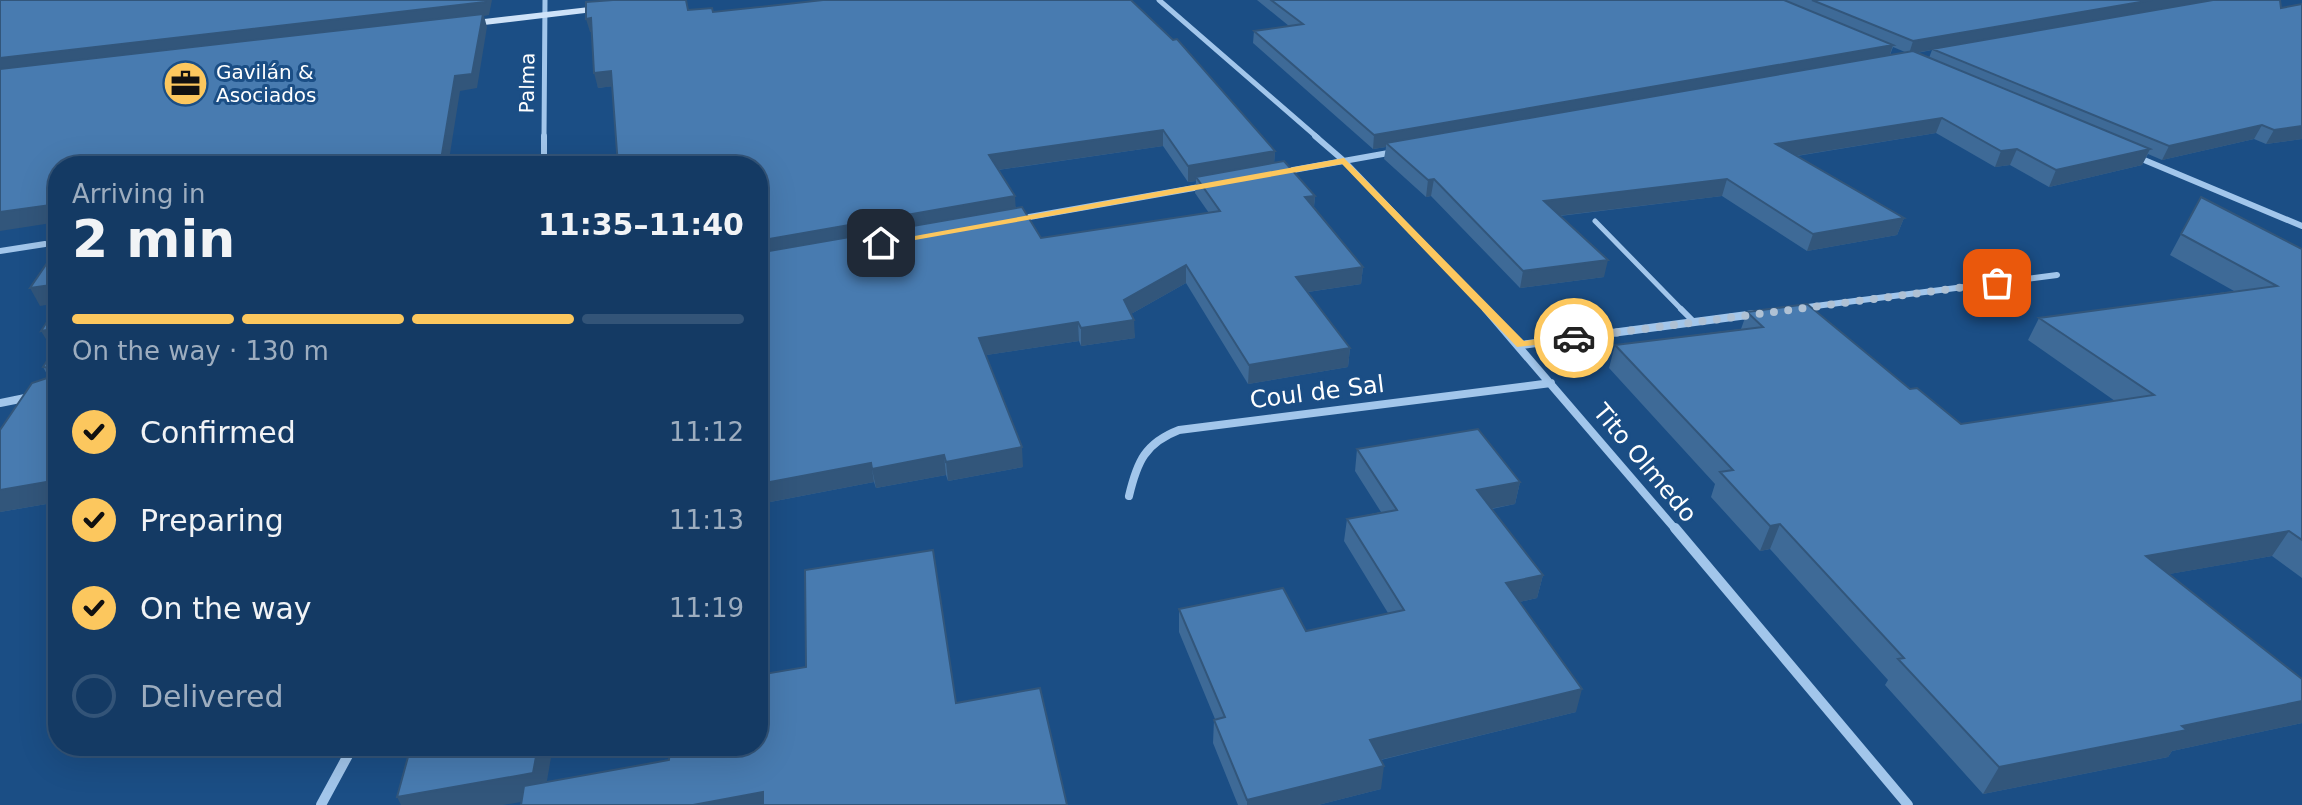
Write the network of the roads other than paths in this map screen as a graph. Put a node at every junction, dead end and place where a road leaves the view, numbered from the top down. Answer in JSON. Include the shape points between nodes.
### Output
{"nodes":[{"id":1,"x":545,"y":0,"type":"edge"},
{"id":2,"x":1159,"y":0,"type":"edge"},
{"id":3,"x":625,"y":5,"type":"edge"},
{"id":4,"x":546,"y":15,"type":"junction"},
{"id":5,"x":453,"y":26,"type":"edge"},
{"id":6,"x":1407,"y":150,"type":"edge"},
{"id":7,"x":2126,"y":153,"type":"edge"},
{"id":8,"x":544,"y":156,"type":"edge"},
{"id":9,"x":1344,"y":161,"type":"junction"},
{"id":10,"x":1267,"y":175,"type":"edge"},
{"id":11,"x":1221,"y":183,"type":"edge"},
{"id":12,"x":1005,"y":221,"type":"edge"},
{"id":13,"x":1595,"y":221,"type":"dead end"},
{"id":14,"x":2302,"y":226,"type":"edge"},
{"id":15,"x":45,"y":244,"type":"dead end"},
{"id":16,"x":0,"y":251,"type":"edge"},
{"id":17,"x":2057,"y":275,"type":"dead end"},
{"id":18,"x":1789,"y":310,"type":"edge"},
{"id":19,"x":1773,"y":312,"type":"edge"},
{"id":20,"x":1694,"y":322,"type":"junction"},
{"id":21,"x":1521,"y":345,"type":"junction"},
{"id":22,"x":1551,"y":383,"type":"junction"},
{"id":23,"x":44,"y":395,"type":"edge"},
{"id":24,"x":0,"y":403,"type":"edge"},
{"id":25,"x":1129,"y":496,"type":"dead end"},
{"id":26,"x":348,"y":756,"type":"edge"},
{"id":27,"x":321,"y":805,"type":"edge"},
{"id":28,"x":1908,"y":805,"type":"edge"}],
"edges":[{"from":1,"to":4,"type":"street","name":"Palma"},
{"from":2,"to":9,"type":"street","name":"Tito Olmedo"},
{"from":3,"to":4,"type":"main road"},
{"from":4,"to":5,"type":"main road"},
{"from":4,"to":8,"type":"street","name":"Palma"},
{"from":6,"to":9,"type":"street"},
{"from":7,"to":14,"type":"street"},
{"from":9,"to":10,"type":"street"},
{"from":9,"to":21,"type":"street","name":"Tito Olmedo"},
{"from":11,"to":12,"type":"street"},
{"from":13,"to":20,"type":"lane"},
{"from":15,"to":16,"type":"street"},
{"from":17,"to":18,"type":"street"},
{"from":19,"to":20,"type":"street"},
{"from":20,"to":21,"type":"street"},
{"from":21,"to":22,"type":"street","name":"Tito Olmedo"},
{"from":22,"to":25,"type":"street","name":"Coul de Sal","via":[[1179,430],[1158,438],[1138,455]]},
{"from":22,"to":28,"type":"street","name":"Tito Olmedo"},
{"from":23,"to":24,"type":"street"},
{"from":26,"to":27,"type":"street"}]}
